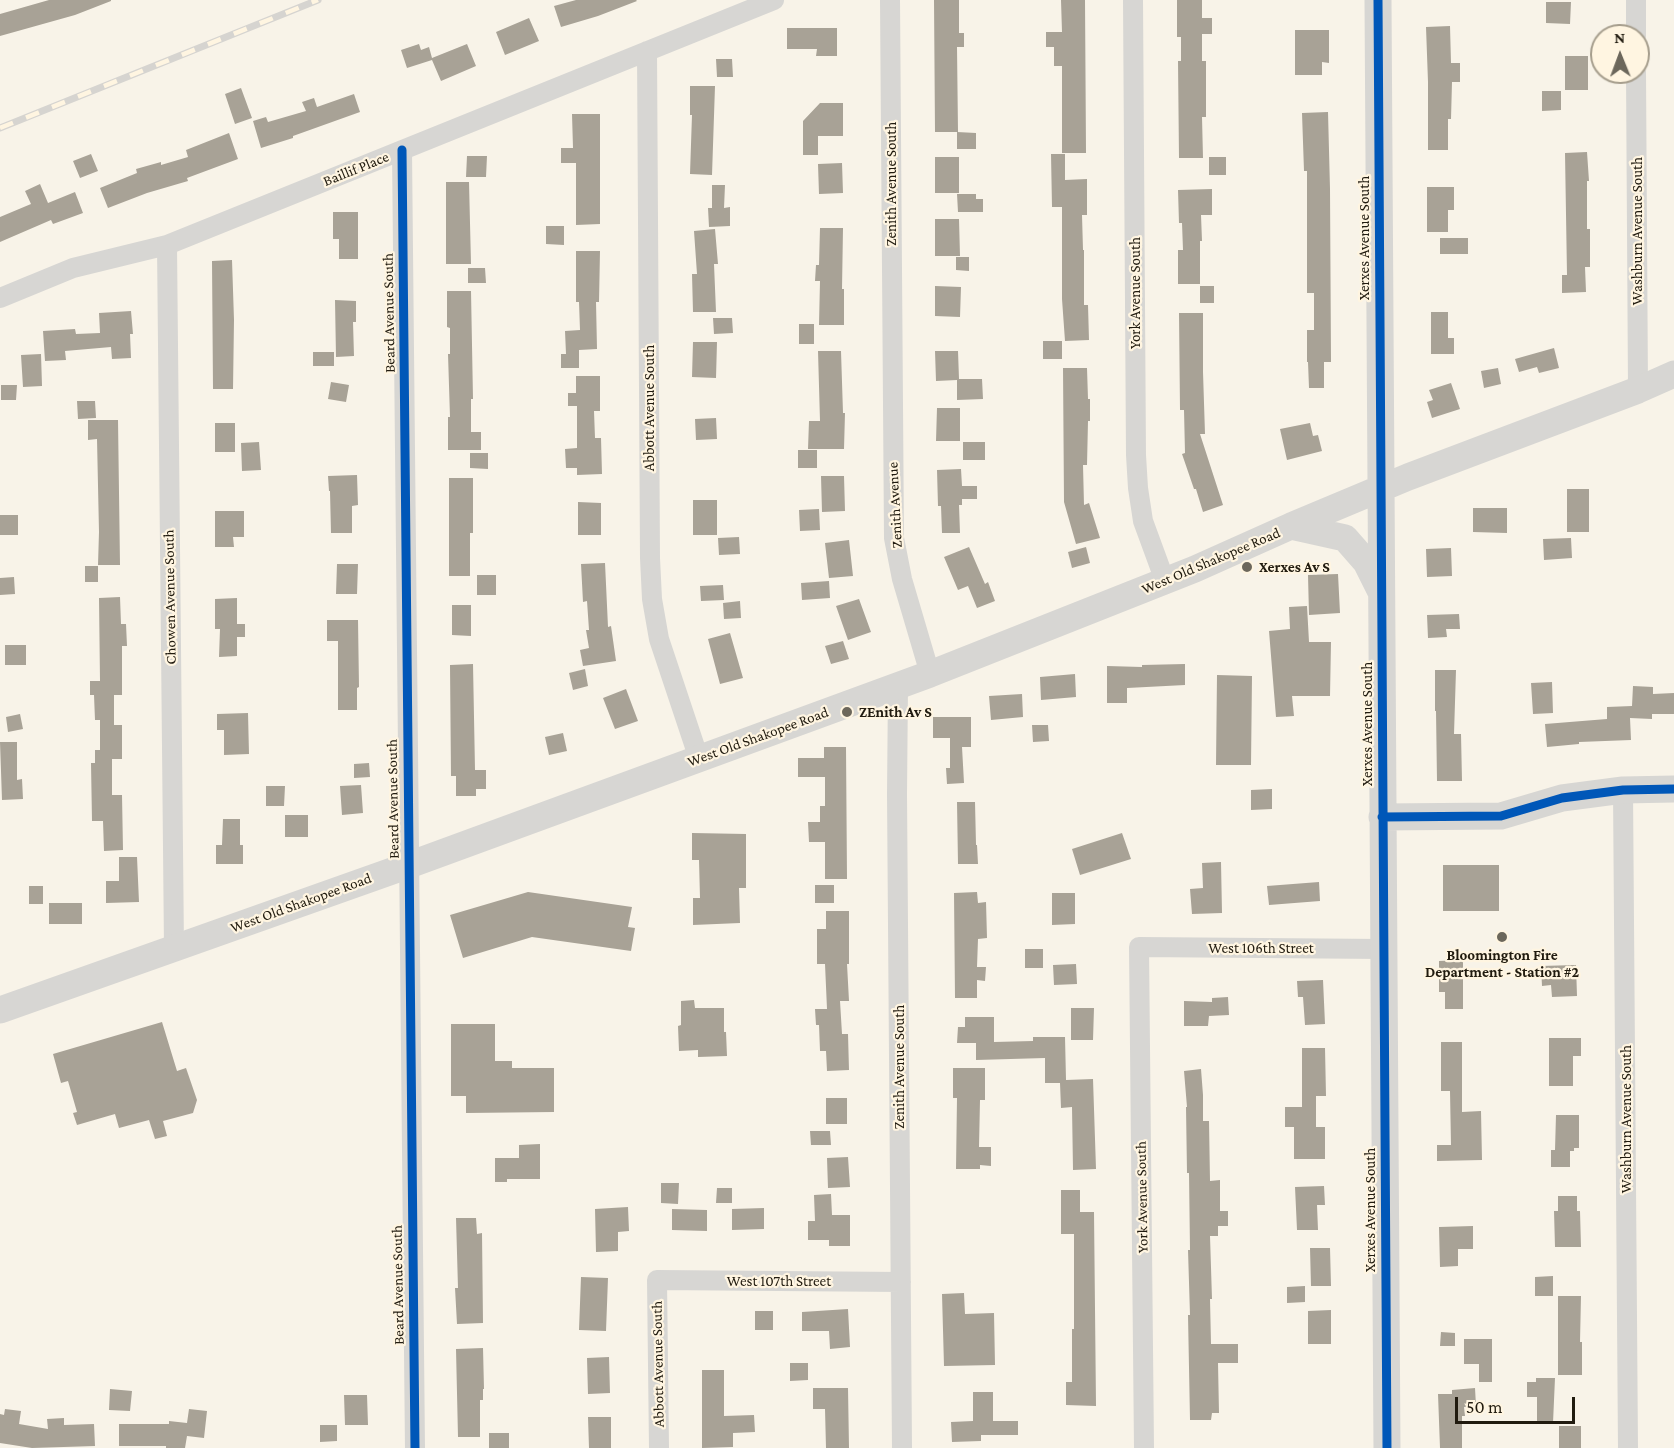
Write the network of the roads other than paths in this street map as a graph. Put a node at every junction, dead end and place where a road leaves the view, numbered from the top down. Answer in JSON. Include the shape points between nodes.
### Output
{"nodes":[{"id":1,"x":774,"y":0,"type":"edge"},
{"id":2,"x":890,"y":0,"type":"edge"},
{"id":3,"x":1133,"y":0,"type":"edge"},
{"id":4,"x":1378,"y":0,"type":"edge"},
{"id":5,"x":1636,"y":0,"type":"edge"},
{"id":6,"x":1636,"y":24,"type":"edge"},
{"id":7,"x":647,"y":51,"type":"junction"},
{"id":8,"x":1636,"y":84,"type":"edge"},
{"id":9,"x":402,"y":150,"type":"junction"},
{"id":10,"x":167,"y":245,"type":"junction"},
{"id":11,"x":0,"y":298,"type":"edge"},
{"id":12,"x":892,"y":368,"type":"joint"},
{"id":13,"x":1674,"y":374,"type":"edge"},
{"id":14,"x":1638,"y":390,"type":"junction"},
{"id":15,"x":1382,"y":488,"type":"junction"},
{"id":16,"x":1291,"y":526,"type":"junction"},
{"id":17,"x":1165,"y":581,"type":"junction"},
{"id":18,"x":1382,"y":593,"type":"junction"},
{"id":19,"x":930,"y":674,"type":"junction"},
{"id":20,"x":898,"y":686,"type":"junction"},
{"id":21,"x":699,"y":759,"type":"junction"},
{"id":22,"x":1674,"y":789,"type":"edge"},
{"id":23,"x":1623,"y":790,"type":"junction"},
{"id":24,"x":1382,"y":818,"type":"junction"},
{"id":25,"x":409,"y":865,"type":"junction"},
{"id":26,"x":1139,"y":947,"type":"joint"},
{"id":27,"x":174,"y":948,"type":"junction"},
{"id":28,"x":1383,"y":949,"type":"junction"},
{"id":29,"x":0,"y":1010,"type":"edge"},
{"id":30,"x":657,"y":1280,"type":"joint"},
{"id":31,"x":900,"y":1282,"type":"junction"},
{"id":32,"x":415,"y":1448,"type":"edge"},
{"id":33,"x":659,"y":1448,"type":"edge"},
{"id":34,"x":902,"y":1448,"type":"edge"},
{"id":35,"x":1144,"y":1448,"type":"edge"},
{"id":36,"x":1387,"y":1448,"type":"edge"},
{"id":37,"x":1629,"y":1448,"type":"edge"}],
"edges":[{"from":1,"to":7,"type":"street","name":"Baillif Place"},
{"from":2,"to":12,"type":"street","name":"Zenith Avenue South"},
{"from":3,"to":17,"type":"street","name":"York Avenue South","via":[[1136,455],[1143,521]]},
{"from":4,"to":15,"type":"main road","name":"Xerxes Avenue South"},
{"from":5,"to":6,"type":"street"},
{"from":7,"to":9,"type":"street","name":"Baillif Place"},
{"from":7,"to":21,"type":"street","name":"Abbott Avenue South","via":[[652,599],[659,639]]},
{"from":8,"to":14,"type":"street","name":"Washburn Avenue South"},
{"from":9,"to":10,"type":"street","name":"Baillif Place"},
{"from":9,"to":25,"type":"street","name":"Beard Avenue South"},
{"from":10,"to":11,"type":"street","name":"Baillif Place","via":[[73,268]]},
{"from":10,"to":27,"type":"street","name":"Chowen Avenue South"},
{"from":12,"to":19,"type":"street","name":"Zenith Avenue","via":[[894,538]]},
{"from":13,"to":14,"type":"main road","name":"West Old Shakopee Road"},
{"from":14,"to":15,"type":"main road","name":"West Old Shakopee Road"},
{"from":15,"to":16,"type":"main road","name":"West Old Shakopee Road"},
{"from":15,"to":18,"type":"main road","name":"Xerxes Avenue South"},
{"from":16,"to":17,"type":"main road","name":"West Old Shakopee Road"},
{"from":16,"to":18,"type":"main road","via":[[1345,538],[1366,562]]},
{"from":17,"to":19,"type":"main road","name":"West Old Shakopee Road"},
{"from":18,"to":24,"type":"main road","name":"Xerxes Avenue South"},
{"from":19,"to":20,"type":"main road","name":"West Old Shakopee Road"},
{"from":20,"to":21,"type":"main road","name":"West Old Shakopee Road"},
{"from":20,"to":31,"type":"street","name":"Zenith Avenue South"},
{"from":21,"to":25,"type":"main road","name":"West Old Shakopee Road"},
{"from":22,"to":23,"type":"main road"},
{"from":23,"to":24,"type":"main road","via":[[1562,798],[1501,816]]},
{"from":23,"to":37,"type":"street","name":"Washburn Avenue South"},
{"from":24,"to":28,"type":"main road","name":"Xerxes Avenue South"},
{"from":25,"to":27,"type":"main road","name":"West Old Shakopee Road"},
{"from":25,"to":32,"type":"street","name":"Beard Avenue South"},
{"from":26,"to":28,"type":"street","name":"West 106th Street"},
{"from":26,"to":35,"type":"street","name":"York Avenue South"},
{"from":27,"to":29,"type":"main road","name":"West Old Shakopee Road"},
{"from":28,"to":36,"type":"main road","name":"Xerxes Avenue South"},
{"from":30,"to":31,"type":"street","name":"West 107th Street"},
{"from":30,"to":33,"type":"street","name":"Abbott Avenue South"},
{"from":31,"to":34,"type":"street","name":"Zenith Avenue South"}]}
